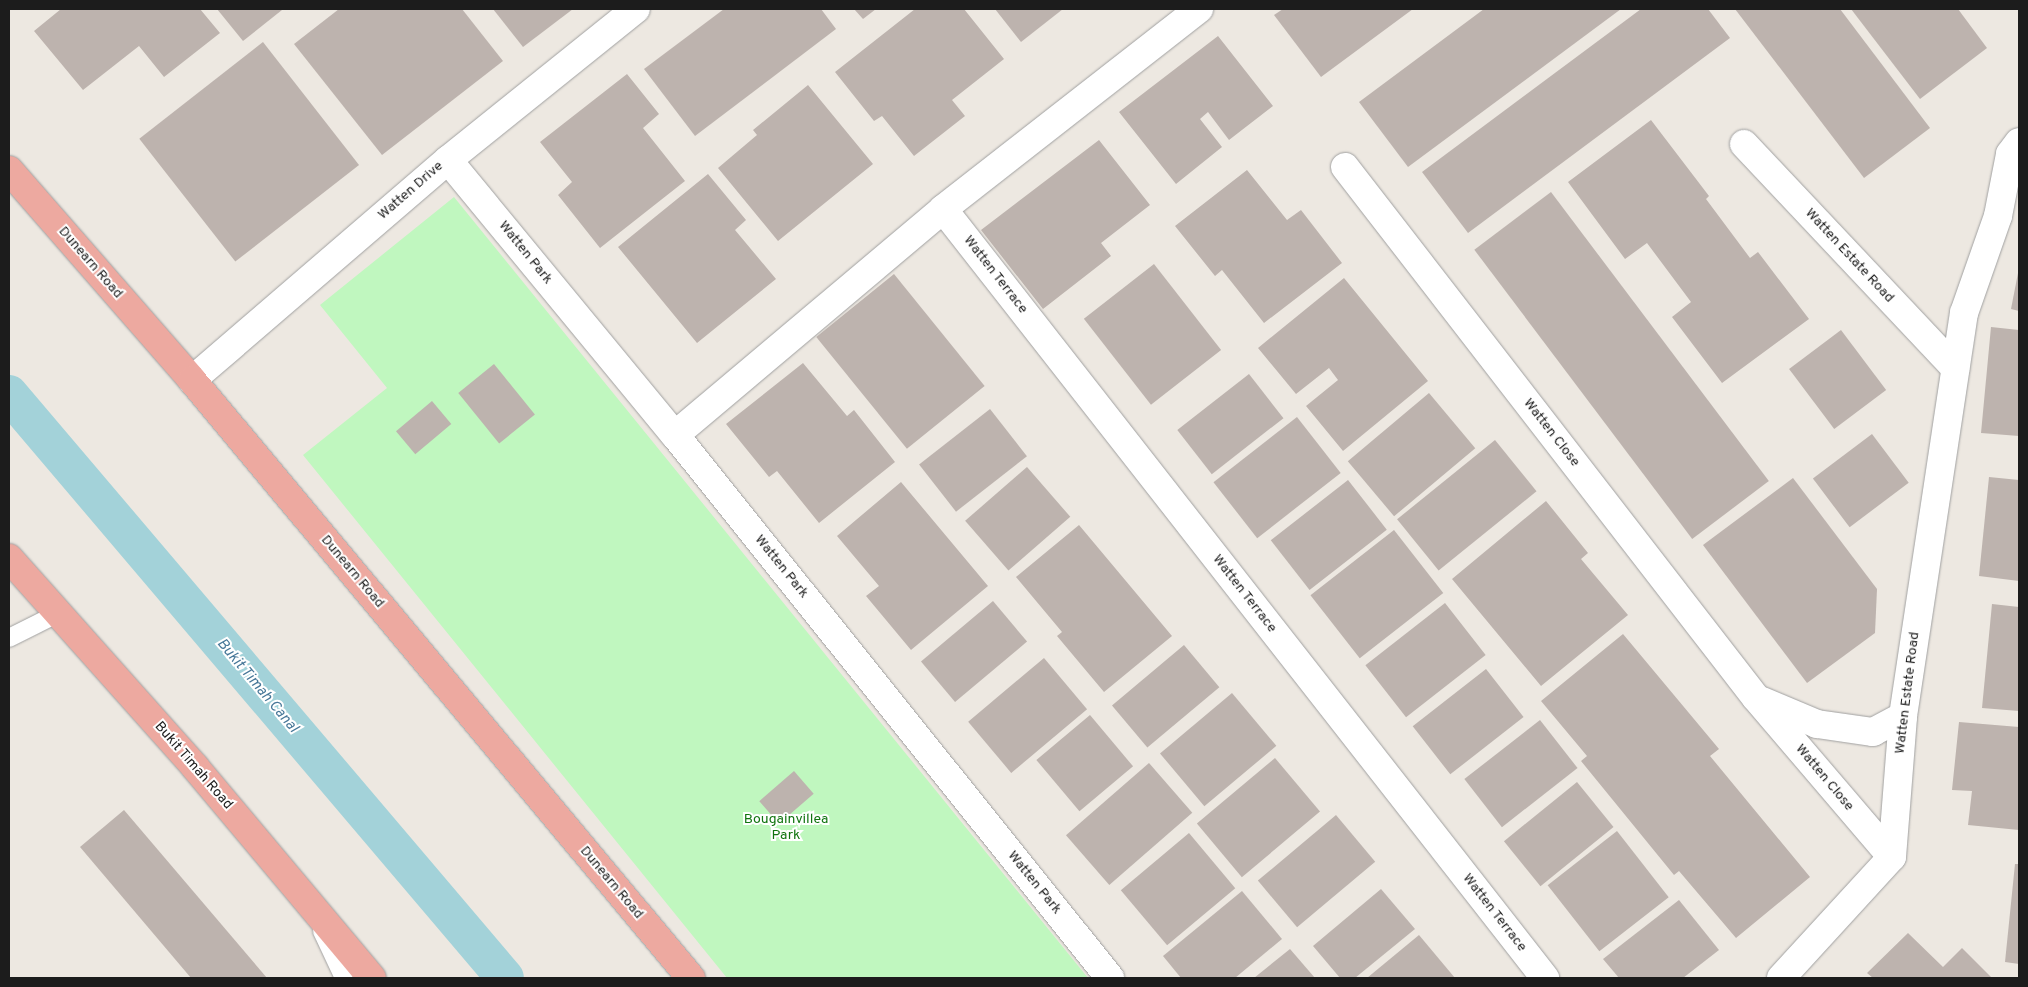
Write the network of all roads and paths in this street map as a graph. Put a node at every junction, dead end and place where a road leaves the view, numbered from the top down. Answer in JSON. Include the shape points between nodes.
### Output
{"nodes":[{"id":1,"x":636,"y":9,"type":"edge"},
{"id":2,"x":1199,"y":9,"type":"edge"},
{"id":3,"x":2019,"y":142,"type":"edge"},
{"id":4,"x":1744,"y":144,"type":"dead end"},
{"id":5,"x":448,"y":160,"type":"junction"},
{"id":6,"x":1345,"y":167,"type":"dead end"},
{"id":7,"x":9,"y":170,"type":"edge"},
{"id":8,"x":944,"y":210,"type":"junction"},
{"id":9,"x":2009,"y":212,"type":"edge"},
{"id":10,"x":1955,"y":368,"type":"junction"},
{"id":11,"x":192,"y":380,"type":"junction"},
{"id":12,"x":675,"y":435,"type":"junction"},
{"id":13,"x":9,"y":558,"type":"edge"},
{"id":14,"x":57,"y":614,"type":"junction"},
{"id":15,"x":9,"y":638,"type":"edge"},
{"id":16,"x":1756,"y":698,"type":"junction"},
{"id":17,"x":1903,"y":716,"type":"junction"},
{"id":18,"x":1892,"y":857,"type":"junction"},
{"id":19,"x":308,"y":900,"type":"junction"},
{"id":20,"x":344,"y":978,"type":"edge"},
{"id":21,"x":372,"y":978,"type":"edge"},
{"id":22,"x":691,"y":978,"type":"edge"},
{"id":23,"x":1110,"y":978,"type":"edge"},
{"id":24,"x":1545,"y":978,"type":"edge"},
{"id":25,"x":1781,"y":978,"type":"edge"}],
"edges":[{"from":1,"to":5,"type":"street","name":"Watten Drive"},
{"from":2,"to":8,"type":"street"},
{"from":3,"to":9,"type":"street","name":"Watten Estate Road","via":[[2010,154]]},
{"from":4,"to":10,"type":"street","name":"Watten Estate Road"},
{"from":5,"to":11,"type":"street","name":"Watten Drive"},
{"from":5,"to":12,"type":"street","name":"Watten Park"},
{"from":6,"to":16,"type":"street","name":"Watten Close"},
{"from":7,"to":11,"type":"highway","name":"Dunearn Road"},
{"from":8,"to":12,"type":"street"},
{"from":8,"to":24,"type":"street","name":"Watten Terrace"},
{"from":9,"to":10,"type":"street","name":"Watten Estate Road","via":[[1964,313]]},
{"from":10,"to":17,"type":"street","name":"Watten Estate Road"},
{"from":11,"to":22,"type":"highway","name":"Dunearn Road"},
{"from":12,"to":23,"type":"street","name":"Watten Park"},
{"from":13,"to":14,"type":"highway","name":"Bukit Timah Road"},
{"from":14,"to":15,"type":"lane"},
{"from":14,"to":19,"type":"highway","name":"Bukit Timah Road","via":[[195,767]]},
{"from":16,"to":17,"type":"street","name":"Watten Close","via":[[1817,724],[1873,732]]},
{"from":16,"to":18,"type":"street","name":"Watten Close"},
{"from":17,"to":18,"type":"street","name":"Watten Estate Road"},
{"from":18,"to":25,"type":"street"},
{"from":19,"to":20,"type":"lane"},
{"from":19,"to":21,"type":"highway","name":"Bukit Timah Road"}]}
